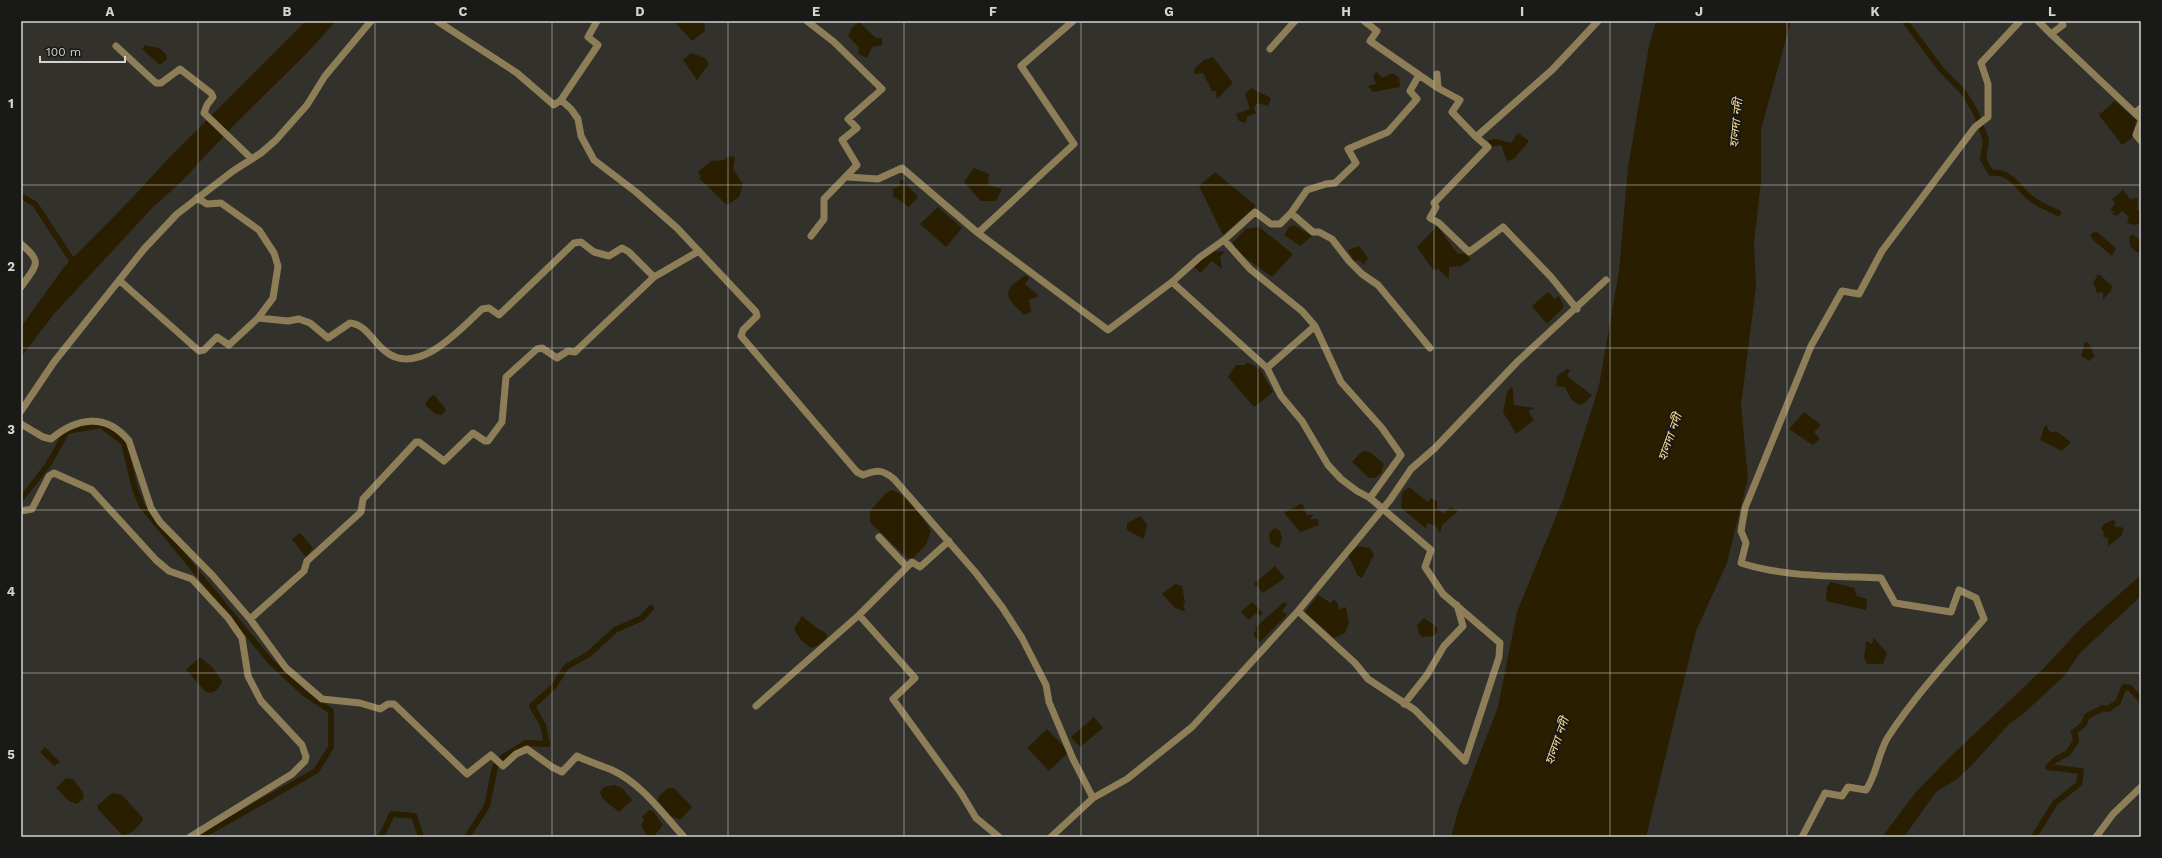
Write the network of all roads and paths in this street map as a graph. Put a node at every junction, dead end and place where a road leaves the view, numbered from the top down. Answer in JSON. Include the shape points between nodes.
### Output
{"nodes":[{"id":1,"x":371,"y":21,"type":"edge"},
{"id":2,"x":437,"y":21,"type":"edge"},
{"id":3,"x":597,"y":21,"type":"edge"},
{"id":4,"x":807,"y":21,"type":"edge"},
{"id":5,"x":1073,"y":21,"type":"edge"},
{"id":6,"x":1295,"y":21,"type":"edge"},
{"id":7,"x":1364,"y":21,"type":"edge"},
{"id":8,"x":1598,"y":21,"type":"edge"},
{"id":9,"x":2020,"y":21,"type":"edge"},
{"id":10,"x":2038,"y":21,"type":"edge"},
{"id":11,"x":2061,"y":21,"type":"edge"},
{"id":12,"x":2051,"y":34,"type":"junction"},
{"id":13,"x":116,"y":46,"type":"dead end"},
{"id":14,"x":1270,"y":49,"type":"dead end"},
{"id":15,"x":1437,"y":74,"type":"dead end"},
{"id":16,"x":1420,"y":75,"type":"junction"},
{"id":17,"x":1438,"y":88,"type":"junction"},
{"id":18,"x":561,"y":100,"type":"junction"},
{"id":19,"x":2141,"y":108,"type":"edge"},
{"id":20,"x":2135,"y":113,"type":"junction"},
{"id":21,"x":2141,"y":119,"type":"edge"},
{"id":22,"x":2141,"y":122,"type":"edge"},
{"id":23,"x":1476,"y":137,"type":"junction"},
{"id":24,"x":2141,"y":141,"type":"edge"},
{"id":25,"x":252,"y":159,"type":"junction"},
{"id":26,"x":848,"y":177,"type":"junction"},
{"id":27,"x":197,"y":198,"type":"junction"},
{"id":28,"x":1291,"y":213,"type":"junction"},
{"id":29,"x":978,"y":233,"type":"junction"},
{"id":30,"x":811,"y":236,"type":"dead end"},
{"id":31,"x":1224,"y":240,"type":"junction"},
{"id":32,"x":21,"y":244,"type":"edge"},
{"id":33,"x":699,"y":251,"type":"junction"},
{"id":34,"x":654,"y":277,"type":"junction"},
{"id":35,"x":119,"y":280,"type":"junction"},
{"id":36,"x":1606,"y":280,"type":"dead end"},
{"id":37,"x":1172,"y":282,"type":"junction"},
{"id":38,"x":21,"y":287,"type":"edge"},
{"id":39,"x":1577,"y":309,"type":"junction"},
{"id":40,"x":258,"y":318,"type":"junction"},
{"id":41,"x":1315,"y":326,"type":"junction"},
{"id":42,"x":1430,"y":348,"type":"dead end"},
{"id":43,"x":1267,"y":368,"type":"junction"},
{"id":44,"x":21,"y":411,"type":"edge"},
{"id":45,"x":21,"y":424,"type":"edge"},
{"id":46,"x":1370,"y":498,"type":"junction"},
{"id":47,"x":1382,"y":509,"type":"junction"},
{"id":48,"x":21,"y":511,"type":"edge"},
{"id":49,"x":879,"y":537,"type":"dead end"},
{"id":50,"x":949,"y":541,"type":"junction"},
{"id":51,"x":907,"y":567,"type":"junction"},
{"id":52,"x":1456,"y":605,"type":"junction"},
{"id":53,"x":1298,"y":611,"type":"junction"},
{"id":54,"x":859,"y":615,"type":"junction"},
{"id":55,"x":250,"y":619,"type":"junction"},
{"id":56,"x":1404,"y":704,"type":"junction"},
{"id":57,"x":756,"y":706,"type":"dead end"},
{"id":58,"x":2141,"y":787,"type":"edge"},
{"id":59,"x":1093,"y":798,"type":"junction"},
{"id":60,"x":190,"y":837,"type":"edge"},
{"id":61,"x":684,"y":837,"type":"edge"},
{"id":62,"x":999,"y":837,"type":"edge"},
{"id":63,"x":1051,"y":837,"type":"edge"},
{"id":64,"x":1802,"y":837,"type":"edge"},
{"id":65,"x":2096,"y":837,"type":"edge"}],
"edges":[{"from":1,"to":25,"type":"street","via":[[276,140]]},
{"from":2,"to":18,"type":"street","via":[[517,73],[550,102],[557,104]]},
{"from":3,"to":18,"type":"street","via":[[588,37],[598,45]]},
{"from":4,"to":26,"type":"street","via":[[834,42],[882,89],[848,119],[857,128],[842,140],[857,165]]},
{"from":5,"to":29,"type":"street","via":[[1021,66],[1074,144]]},
{"from":6,"to":14,"type":"street"},
{"from":7,"to":16,"type":"street","via":[[1377,31],[1370,40]]},
{"from":8,"to":23,"type":"street","via":[[1552,70]]},
{"from":9,"to":64,"type":"street","via":[[1981,63],[1988,84],[1988,118],[1975,127],[1882,251],[1859,294],[1842,291],[1811,346],[1745,508],[1741,531],[1746,543],[1741,563],[1760,569],[1881,578],[1895,603],[1951,612],[1959,590],[1976,598],[1984,618],[1929,681],[1887,738],[1871,783],[1866,790],[1848,787],[1842,796],[1825,793]]},
{"from":10,"to":12,"type":"street"},
{"from":11,"to":12,"type":"street","via":[[2063,25]]},
{"from":12,"to":20,"type":"street"},
{"from":13,"to":25,"type":"street","via":[[159,84],[178,70],[183,70],[212,95],[204,113]]},
{"from":15,"to":17,"type":"street"},
{"from":16,"to":17,"type":"street"},
{"from":16,"to":28,"type":"street","via":[[1410,91],[1417,99],[1388,132],[1348,149],[1356,163],[1335,183],[1307,190]]},
{"from":17,"to":23,"type":"street","via":[[1460,100],[1452,112]]},
{"from":18,"to":33,"type":"street","via":[[578,119],[581,136],[594,160],[656,209]]},
{"from":19,"to":20,"type":"street"},
{"from":20,"to":21,"type":"street"},
{"from":22,"to":24,"type":"street","via":[[2136,135]]},
{"from":23,"to":39,"type":"street","via":[[1488,147],[1434,203],[1436,207],[1430,218],[1439,223],[1469,252],[1503,227],[1551,277]]},
{"from":25,"to":27,"type":"street"},
{"from":26,"to":29,"type":"street","via":[[878,179],[902,168]]},
{"from":26,"to":30,"type":"street","via":[[824,199],[824,219]]},
{"from":27,"to":35,"type":"street","via":[[167,224]]},
{"from":27,"to":40,"type":"street","via":[[207,204],[221,203],[253,224],[260,230],[274,253],[278,266],[273,298]]},
{"from":28,"to":31,"type":"street","via":[[1280,224],[1271,224],[1255,212]]},
{"from":28,"to":42,"type":"street","via":[[1313,232],[1319,232],[1332,239],[1358,270],[1378,285]]},
{"from":29,"to":37,"type":"street","via":[[1108,330]]},
{"from":31,"to":37,"type":"street"},
{"from":31,"to":41,"type":"street","via":[[1250,270],[1302,311]]},
{"from":32,"to":38,"type":"street","via":[[35,256],[36,260]]},
{"from":33,"to":34,"type":"street"},
{"from":33,"to":50,"type":"street","via":[[756,312],[757,316],[743,330],[741,336],[813,423],[857,472],[863,475],[878,470],[885,471]]},
{"from":34,"to":40,"type":"street","via":[[622,248],[609,256],[594,252],[581,242],[574,243],[499,315],[489,308],[482,308],[444,345],[415,357],[397,358],[385,351],[359,324],[350,323],[328,338],[310,323]]},
{"from":34,"to":55,"type":"street","via":[[575,352],[568,351],[557,358],[539,347],[506,377],[502,422],[488,441],[473,433],[444,460],[416,442],[363,499],[361,512],[307,562],[304,571]]},
{"from":35,"to":40,"type":"street","via":[[199,350],[204,350],[217,337],[229,345]]},
{"from":35,"to":44,"type":"street","via":[[54,362]]},
{"from":36,"to":39,"type":"street"},
{"from":37,"to":43,"type":"street"},
{"from":39,"to":47,"type":"street","via":[[1518,361],[1435,448],[1411,469]]},
{"from":41,"to":43,"type":"street"},
{"from":41,"to":46,"type":"street","via":[[1341,382],[1382,428],[1401,455]]},
{"from":43,"to":46,"type":"street","via":[[1281,396],[1302,421],[1328,465],[1341,479]]},
{"from":45,"to":55,"type":"street","via":[[51,439],[63,429],[88,420],[109,424],[122,432],[128,441],[151,508],[160,522],[213,576]]},
{"from":46,"to":47,"type":"street"},
{"from":47,"to":52,"type":"street","via":[[1431,550],[1425,567],[1443,594]]},
{"from":47,"to":53,"type":"street"},
{"from":48,"to":60,"type":"street","via":[[32,509],[49,476],[54,473],[92,490],[156,560],[169,571],[192,579],[228,618],[242,638],[248,676],[261,701],[302,745],[305,761],[292,774]]},
{"from":49,"to":51,"type":"street"},
{"from":50,"to":51,"type":"street","via":[[920,567],[912,562]]},
{"from":50,"to":59,"type":"street","via":[[1002,606],[1022,638],[1046,684],[1049,702]]},
{"from":51,"to":54,"type":"street"},
{"from":52,"to":56,"type":"street","via":[[1463,626],[1444,646],[1427,675]]},
{"from":52,"to":56,"type":"street","via":[[1500,643],[1499,657],[1465,761],[1416,710]]},
{"from":53,"to":56,"type":"street","via":[[1368,679]]},
{"from":53,"to":59,"type":"street","via":[[1192,727],[1127,779]]},
{"from":54,"to":57,"type":"street"},
{"from":54,"to":62,"type":"street","via":[[915,678],[893,699],[962,793],[976,818]]},
{"from":55,"to":61,"type":"street","via":[[286,668],[317,697],[360,703],[380,709],[388,704],[394,704],[467,774],[491,755],[503,766],[516,754],[527,750],[562,772],[577,756],[594,765],[612,770],[632,782]]},
{"from":58,"to":65,"type":"street","via":[[2113,814]]},
{"from":59,"to":63,"type":"street"}]}
